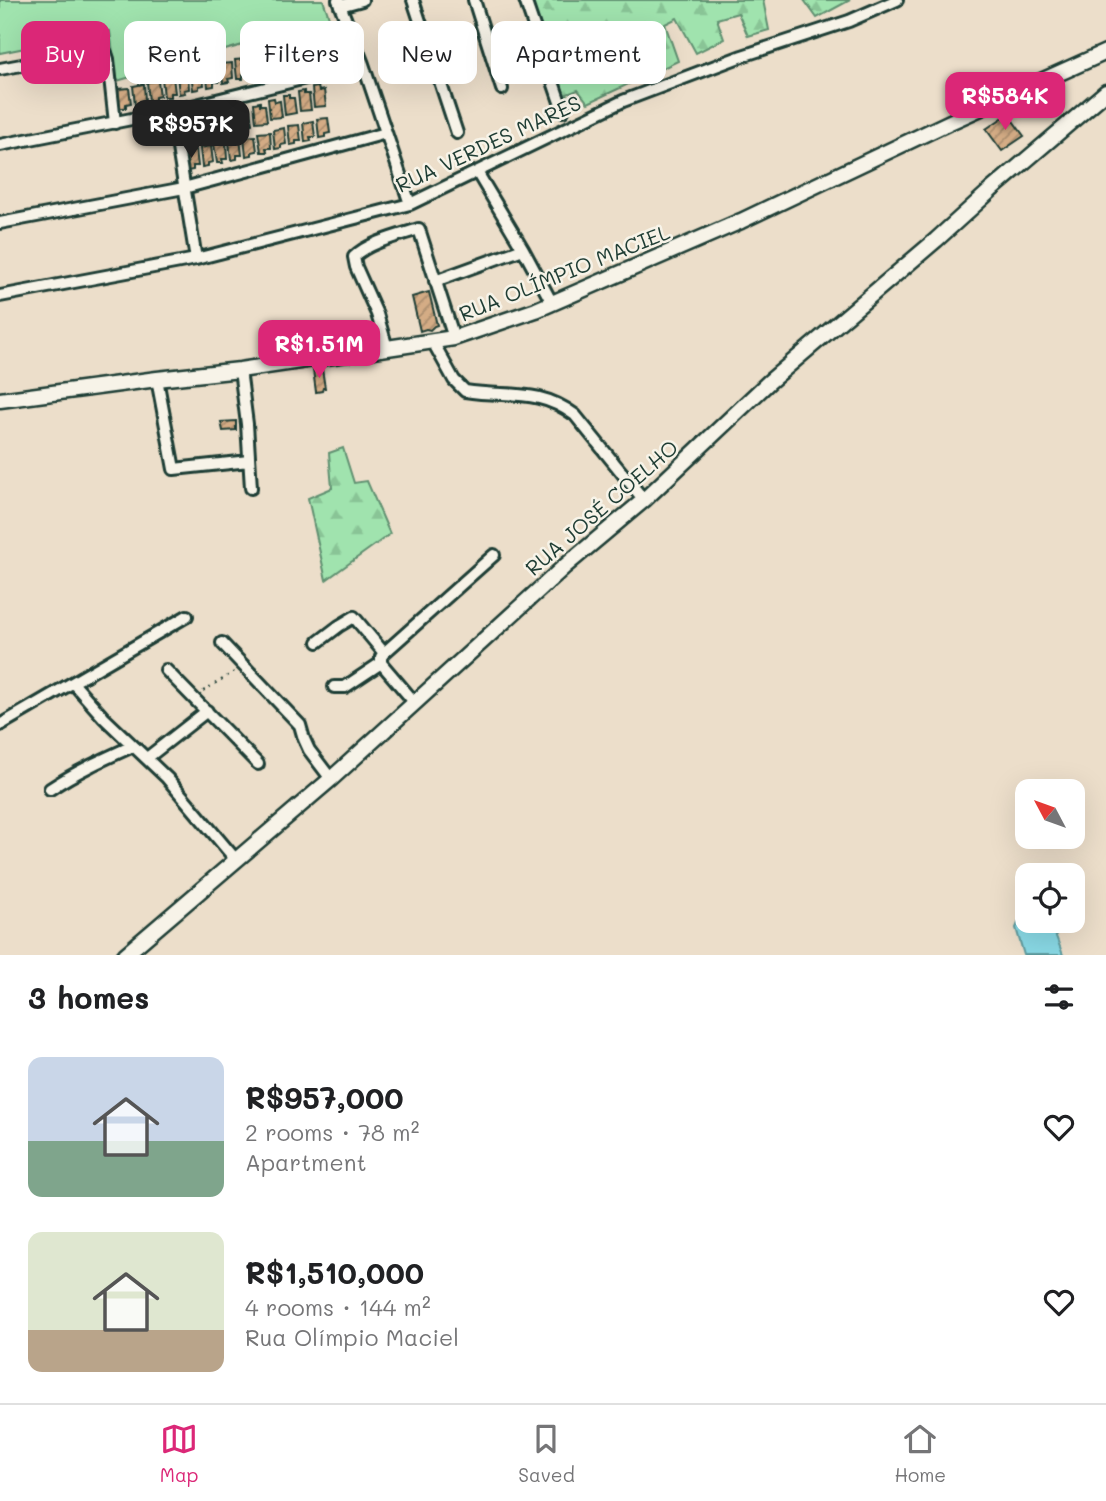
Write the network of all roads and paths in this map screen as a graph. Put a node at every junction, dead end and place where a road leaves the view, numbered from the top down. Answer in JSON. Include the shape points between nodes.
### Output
{"nodes":[{"id":1,"x":362,"y":0,"type":"edge"},
{"id":2,"x":413,"y":0,"type":"edge"},
{"id":3,"x":474,"y":0,"type":"edge"},
{"id":4,"x":526,"y":0,"type":"edge"},
{"id":5,"x":897,"y":0,"type":"edge"},
{"id":6,"x":339,"y":3,"type":"edge"},
{"id":7,"x":346,"y":21,"type":"edge"},
{"id":8,"x":1106,"y":52,"type":"edge"},
{"id":9,"x":364,"y":67,"type":"edge"},
{"id":10,"x":0,"y":69,"type":"edge"},
{"id":11,"x":282,"y":84,"type":"edge"},
{"id":12,"x":502,"y":89,"type":"dead end"},
{"id":13,"x":1106,"y":92,"type":"edge"},
{"id":14,"x":172,"y":111,"type":"junction"},
{"id":15,"x":563,"y":111,"type":"dead end"},
{"id":16,"x":115,"y":123,"type":"junction"},
{"id":17,"x":386,"y":133,"type":"junction"},
{"id":18,"x":457,"y":133,"type":"dead end"},
{"id":19,"x":0,"y":145,"type":"edge"},
{"id":20,"x":477,"y":172,"type":"junction"},
{"id":21,"x":184,"y":188,"type":"junction"},
{"id":22,"x":410,"y":204,"type":"junction"},
{"id":23,"x":0,"y":223,"type":"edge"},
{"id":24,"x":523,"y":249,"type":"junction"},
{"id":25,"x":196,"y":259,"type":"junction"},
{"id":26,"x":435,"y":281,"type":"junction"},
{"id":27,"x":0,"y":296,"type":"edge"},
{"id":28,"x":552,"y":303,"type":"junction"},
{"id":29,"x":454,"y":338,"type":"junction"},
{"id":30,"x":432,"y":342,"type":"junction"},
{"id":31,"x":387,"y":348,"type":"junction"},
{"id":32,"x":240,"y":370,"type":"junction"},
{"id":33,"x":157,"y":379,"type":"junction"},
{"id":34,"x":0,"y":400,"type":"edge"},
{"id":35,"x":249,"y":461,"type":"junction"},
{"id":36,"x":251,"y":488,"type":"dead end"},
{"id":37,"x":645,"y":500,"type":"junction"},
{"id":38,"x":494,"y":555,"type":"dead end"},
{"id":39,"x":187,"y":616,"type":"dead end"},
{"id":40,"x":318,"y":642,"type":"dead end"},
{"id":41,"x":222,"y":643,"type":"dead end"},
{"id":42,"x":382,"y":658,"type":"junction"},
{"id":43,"x":244,"y":666,"type":"junction"},
{"id":44,"x":166,"y":670,"type":"dead end"},
{"id":45,"x":73,"y":684,"type":"junction"},
{"id":46,"x":334,"y":687,"type":"dead end"},
{"id":47,"x":193,"y":697,"type":"junction"},
{"id":48,"x":415,"y":704,"type":"junction"},
{"id":49,"x":207,"y":711,"type":"junction"},
{"id":50,"x":0,"y":725,"type":"edge"},
{"id":51,"x":133,"y":746,"type":"junction"},
{"id":52,"x":147,"y":758,"type":"junction"},
{"id":53,"x":258,"y":764,"type":"dead end"},
{"id":54,"x":331,"y":779,"type":"junction"},
{"id":55,"x":50,"y":789,"type":"dead end"},
{"id":56,"x":236,"y":860,"type":"junction"},
{"id":57,"x":125,"y":955,"type":"edge"}],
"edges":[{"from":1,"to":6,"type":"street"},
{"from":2,"to":18,"type":"street"},
{"from":3,"to":12,"type":"street"},
{"from":4,"to":15,"type":"street"},
{"from":5,"to":20,"type":"street","name":"RUA VERDES MARES","via":[[660,86]]},
{"from":6,"to":7,"type":"street"},
{"from":8,"to":28,"type":"street","name":"RUA OLÍMPIO MACIEL"},
{"from":9,"to":17,"type":"street"},
{"from":10,"to":16,"type":"street","via":[[101,50],[108,59]]},
{"from":11,"to":14,"type":"street"},
{"from":13,"to":37,"type":"street","name":"RUA JOSÉ COELHO","via":[[769,382]]},
{"from":14,"to":16,"type":"street"},
{"from":14,"to":21,"type":"street"},
{"from":16,"to":19,"type":"street"},
{"from":17,"to":21,"type":"street"},
{"from":17,"to":22,"type":"street"},
{"from":20,"to":22,"type":"street","name":"RUA VERDES MARES"},
{"from":20,"to":24,"type":"street"},
{"from":21,"to":23,"type":"street"},
{"from":21,"to":25,"type":"street"},
{"from":22,"to":25,"type":"street","name":"RUA VERDES MARES"},
{"from":24,"to":26,"type":"street"},
{"from":24,"to":28,"type":"street"},
{"from":25,"to":27,"type":"street","name":"RUA VERDES MARES"},
{"from":26,"to":29,"type":"street"},
{"from":26,"to":31,"type":"street","via":[[419,229],[354,257]]},
{"from":28,"to":29,"type":"street","name":"RUA OLÍMPIO MACIEL"},
{"from":29,"to":30,"type":"street","name":"RUA OLÍMPIO MACIEL"},
{"from":30,"to":31,"type":"street","name":"RUA OLÍMPIO MACIEL"},
{"from":30,"to":37,"type":"street","via":[[454,380],[466,391],[544,398],[575,415]]},
{"from":31,"to":32,"type":"street","name":"RUA OLÍMPIO MACIEL"},
{"from":32,"to":33,"type":"street","name":"RUA OLÍMPIO MACIEL"},
{"from":32,"to":35,"type":"street"},
{"from":33,"to":34,"type":"street","name":"RUA OLÍMPIO MACIEL"},
{"from":33,"to":35,"type":"street","via":[[174,469]]},
{"from":35,"to":36,"type":"street"},
{"from":37,"to":48,"type":"street","name":"RUA JOSÉ COELHO","via":[[564,567]]},
{"from":38,"to":42,"type":"street"},
{"from":39,"to":45,"type":"street"},
{"from":40,"to":42,"type":"street","via":[[354,617]]},
{"from":41,"to":43,"type":"street"},
{"from":42,"to":46,"type":"street","via":[[345,687]]},
{"from":42,"to":48,"type":"street"},
{"from":43,"to":47,"type":"path"},
{"from":43,"to":54,"type":"street","via":[[300,725],[309,750]]},
{"from":44,"to":47,"type":"street"},
{"from":45,"to":50,"type":"street"},
{"from":45,"to":51,"type":"street"},
{"from":47,"to":49,"type":"street"},
{"from":48,"to":54,"type":"street","name":"RUA JOSÉ COELHO"},
{"from":49,"to":52,"type":"street"},
{"from":49,"to":53,"type":"street"},
{"from":51,"to":52,"type":"street"},
{"from":51,"to":55,"type":"street"},
{"from":52,"to":56,"type":"street"},
{"from":54,"to":56,"type":"street","name":"RUA JOSÉ COELHO"},
{"from":56,"to":57,"type":"street","name":"RUA JOSÉ COELHO"}]}
